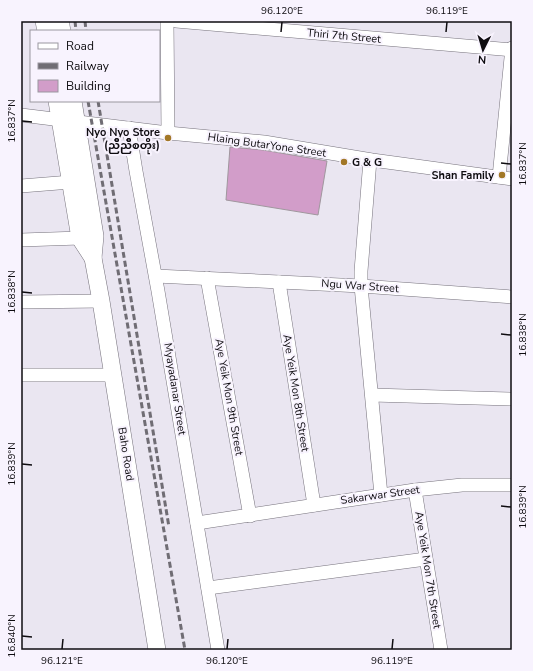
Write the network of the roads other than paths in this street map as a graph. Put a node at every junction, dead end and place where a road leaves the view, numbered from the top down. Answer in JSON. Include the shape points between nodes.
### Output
{"nodes":[{"id":1,"x":167,"y":21,"type":"edge"},
{"id":2,"x":176,"y":21,"type":"edge"},
{"id":3,"x":512,"y":49,"type":"edge"},
{"id":4,"x":58,"y":102,"type":"edge"},
{"id":5,"x":73,"y":102,"type":"edge"},
{"id":6,"x":21,"y":115,"type":"edge"},
{"id":7,"x":68,"y":120,"type":"junction"},
{"id":8,"x":130,"y":128,"type":"junction"},
{"id":9,"x":168,"y":133,"type":"junction"},
{"id":10,"x":370,"y":160,"type":"junction"},
{"id":11,"x":506,"y":178,"type":"edge"},
{"id":12,"x":71,"y":182,"type":"junction"},
{"id":13,"x":21,"y":186,"type":"edge"},
{"id":14,"x":80,"y":238,"type":"junction"},
{"id":15,"x":21,"y":240,"type":"edge"},
{"id":16,"x":93,"y":258,"type":"junction"},
{"id":17,"x":156,"y":276,"type":"junction"},
{"id":18,"x":207,"y":278,"type":"junction"},
{"id":19,"x":279,"y":282,"type":"junction"},
{"id":20,"x":362,"y":286,"type":"junction"},
{"id":21,"x":512,"y":297,"type":"edge"},
{"id":22,"x":101,"y":301,"type":"junction"},
{"id":23,"x":21,"y":302,"type":"edge"},
{"id":24,"x":113,"y":374,"type":"junction"},
{"id":25,"x":21,"y":375,"type":"edge"},
{"id":26,"x":372,"y":396,"type":"junction"},
{"id":27,"x":512,"y":399,"type":"edge"},
{"id":28,"x":512,"y":484,"type":"edge"},
{"id":29,"x":415,"y":490,"type":"junction"},
{"id":30,"x":381,"y":495,"type":"junction"},
{"id":31,"x":314,"y":505,"type":"junction"},
{"id":32,"x":250,"y":516,"type":"junction"},
{"id":33,"x":197,"y":523,"type":"junction"},
{"id":34,"x":426,"y":559,"type":"junction"},
{"id":35,"x":208,"y":588,"type":"junction"},
{"id":36,"x":157,"y":650,"type":"edge"},
{"id":37,"x":218,"y":650,"type":"edge"},
{"id":38,"x":441,"y":650,"type":"edge"}],
"edges":[{"from":1,"to":9,"type":"street"},
{"from":2,"to":3,"type":"street","name":"Thiri 7th Street"},
{"from":3,"to":11,"type":"street"},
{"from":4,"to":7,"type":"main road","name":"Baho Road"},
{"from":5,"to":7,"type":"main road","name":"Baho Road"},
{"from":6,"to":7,"type":"street","name":"Hlaing ButarYone Street"},
{"from":7,"to":8,"type":"street","name":"Hlaing ButarYone Street"},
{"from":7,"to":12,"type":"main road","name":"Baho Road"},
{"from":7,"to":16,"type":"main road","name":"Baho Road","via":[[95,236]]},
{"from":8,"to":9,"type":"street","name":"Hlaing ButarYone Street"},
{"from":8,"to":17,"type":"street","name":"Myayadanar Street"},
{"from":9,"to":10,"type":"street","name":"Hlaing ButarYone Street","via":[[264,142]]},
{"from":10,"to":11,"type":"street","name":"Hlaing ButarYone Street"},
{"from":10,"to":20,"type":"street"},
{"from":12,"to":13,"type":"street"},
{"from":12,"to":14,"type":"main road","name":"Baho Road"},
{"from":14,"to":15,"type":"street"},
{"from":14,"to":16,"type":"main road","name":"Baho Road"},
{"from":16,"to":22,"type":"main road","name":"Baho Road"},
{"from":17,"to":18,"type":"street","name":"Ngu War Street"},
{"from":17,"to":33,"type":"street","name":"Myayadanar Street"},
{"from":18,"to":19,"type":"street","name":"Ngu War Street"},
{"from":18,"to":32,"type":"street","name":"Aye Yeik Mon 9th Street"},
{"from":19,"to":20,"type":"street","name":"Ngu War Street"},
{"from":19,"to":31,"type":"street","name":"Aye Yeik Mon 8th Street"},
{"from":20,"to":21,"type":"street","name":"Ngu War Street"},
{"from":20,"to":26,"type":"street"},
{"from":22,"to":23,"type":"street"},
{"from":22,"to":24,"type":"main road","name":"Baho Road"},
{"from":24,"to":25,"type":"street"},
{"from":24,"to":36,"type":"main road","name":"Baho Road"},
{"from":26,"to":27,"type":"street"},
{"from":26,"to":30,"type":"street"},
{"from":28,"to":29,"type":"street","name":"Sakarwar Street","via":[[462,485]]},
{"from":29,"to":30,"type":"street","name":"Sakarwar Street"},
{"from":29,"to":34,"type":"street","name":"Aye Yeik Mon 7th Street"},
{"from":30,"to":31,"type":"street","name":"Sakarwar Street"},
{"from":31,"to":32,"type":"street","name":"Sakarwar Street"},
{"from":32,"to":33,"type":"street","name":"Sakarwar Street"},
{"from":33,"to":35,"type":"street","name":"Myayadanar Street"},
{"from":34,"to":35,"type":"street"},
{"from":34,"to":38,"type":"street","name":"Aye Yeik Mon 7th Street"},
{"from":35,"to":37,"type":"street","name":"Myayadanar Street"}]}
